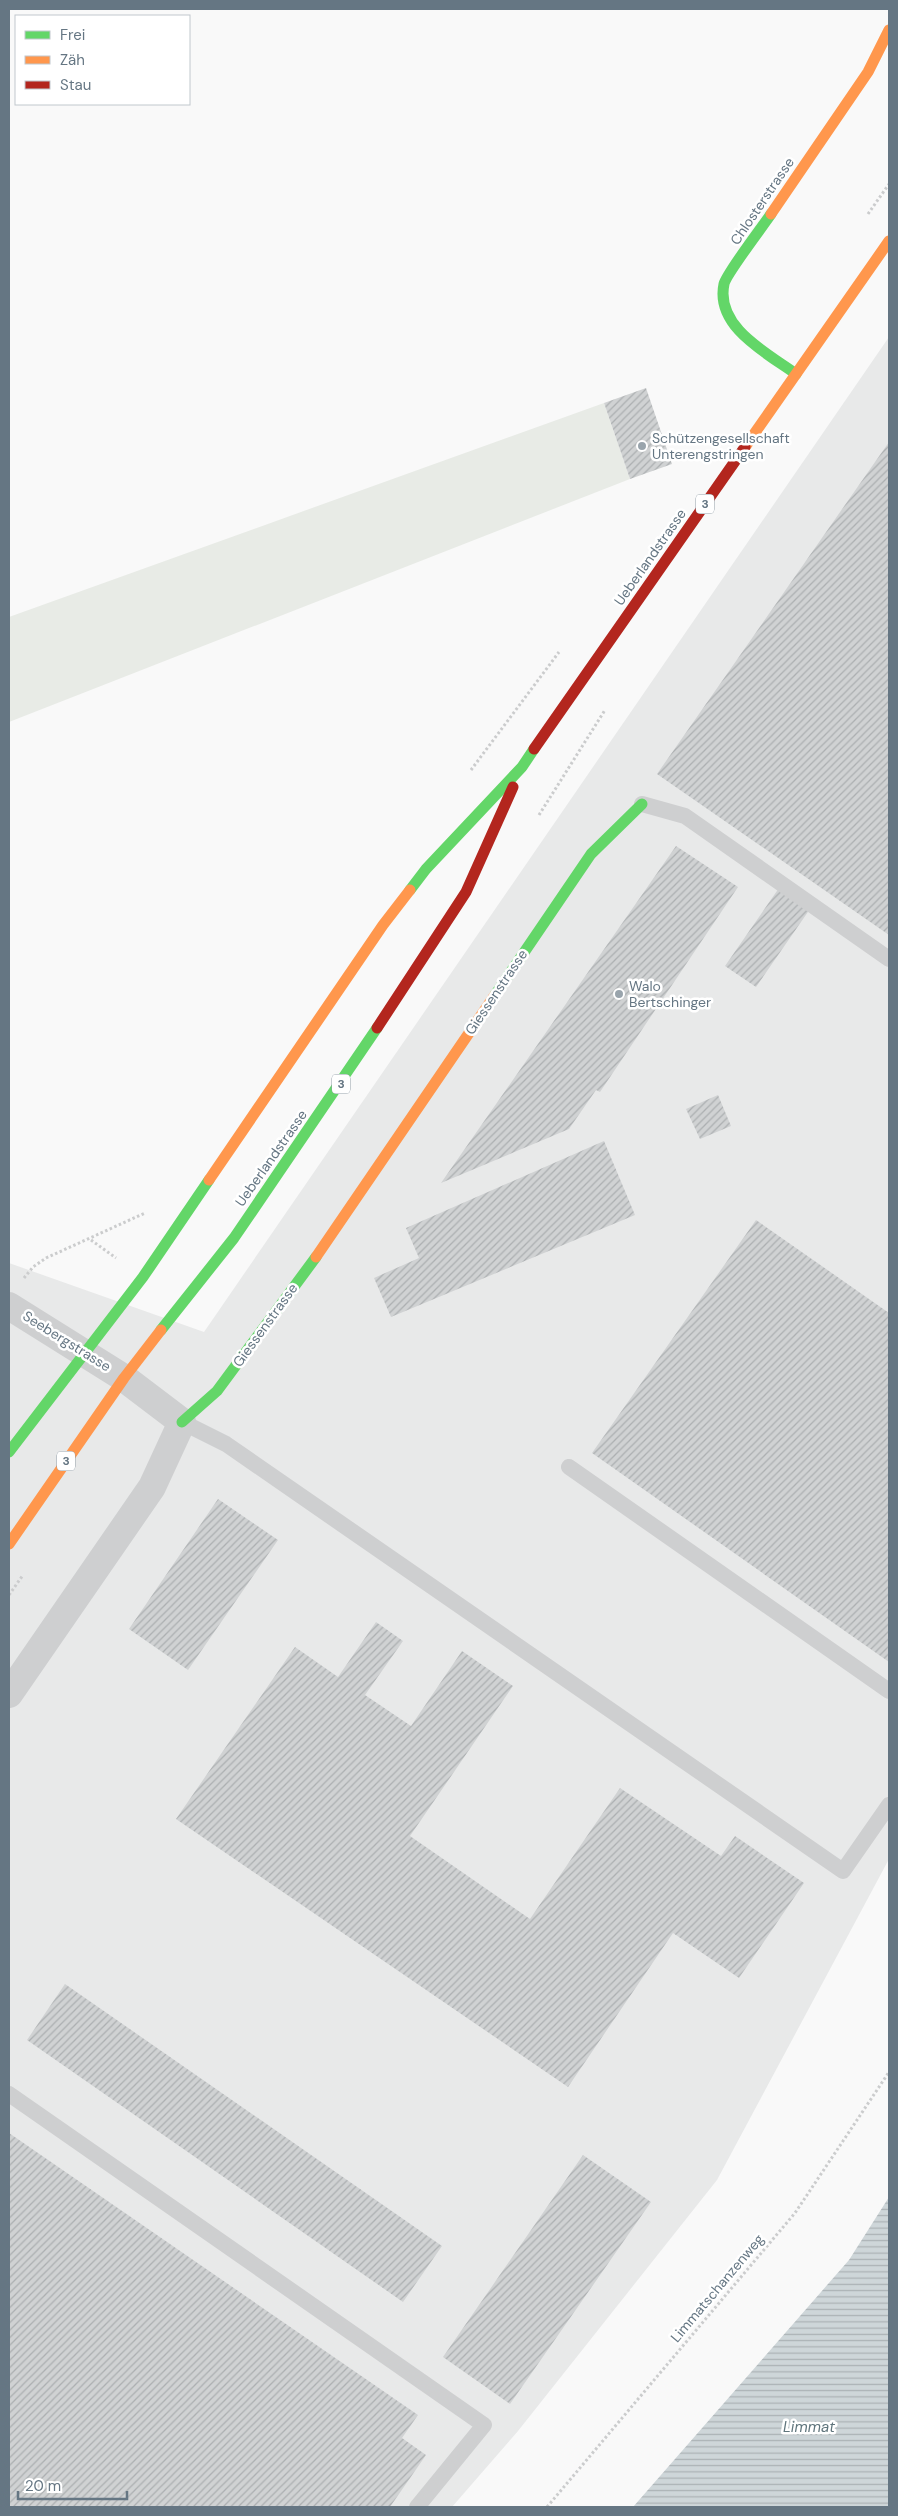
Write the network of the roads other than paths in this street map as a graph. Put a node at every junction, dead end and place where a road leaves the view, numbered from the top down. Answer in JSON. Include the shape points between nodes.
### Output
{"nodes":[{"id":1,"x":889,"y":30,"type":"edge"},
{"id":2,"x":889,"y":241,"type":"edge"},
{"id":3,"x":796,"y":374,"type":"junction"},
{"id":4,"x":522,"y":767,"type":"junction"},
{"id":5,"x":642,"y":804,"type":"joint"},
{"id":6,"x":889,"y":959,"type":"edge"},
{"id":7,"x":12,"y":1314,"type":"edge"},
{"id":8,"x":87,"y":1353,"type":"junction"},
{"id":9,"x":124,"y":1378,"type":"junction"},
{"id":10,"x":182,"y":1422,"type":"junction"},
{"id":11,"x":9,"y":1452,"type":"edge"},
{"id":12,"x":569,"y":1467,"type":"dead end"},
{"id":13,"x":9,"y":1544,"type":"edge"},
{"id":14,"x":889,"y":1692,"type":"edge"},
{"id":15,"x":9,"y":1694,"type":"edge"},
{"id":16,"x":889,"y":1804,"type":"edge"},
{"id":17,"x":9,"y":2094,"type":"edge"},
{"id":18,"x":417,"y":2507,"type":"edge"}],
"edges":[{"from":1,"to":3,"type":"main road","name":"Chlosterstrasse","via":[[868,72],[724,283],[725,309],[736,329]]},
{"from":2,"to":3,"type":"main road","name":"Ueberlandstrasse","number":"3"},
{"from":3,"to":4,"type":"main road","name":"Ueberlandstrasse","number":"3"},
{"from":4,"to":8,"type":"main road","name":"Ueberlandstrasse","number":"3","via":[[426,868],[383,925],[143,1277]]},
{"from":4,"to":9,"type":"main road","name":"Ueberlandstrasse","number":"3","via":[[466,892],[412,975],[234,1238]]},
{"from":5,"to":6,"type":"lane","name":"Giessenstrasse","via":[[685,816]]},
{"from":5,"to":10,"type":"main road","name":"Giessenstrasse","via":[[591,854],[319,1252],[217,1391]]},
{"from":7,"to":8,"type":"street","name":"Seebergstrasse"},
{"from":8,"to":9,"type":"street","name":"Seebergstrasse"},
{"from":8,"to":11,"type":"main road","name":"Ueberlandstrasse","number":"3"},
{"from":9,"to":10,"type":"street"},
{"from":9,"to":13,"type":"main road","name":"Ueberlandstrasse","number":"3"},
{"from":10,"to":15,"type":"street","name":"Giessenstrasse","via":[[152,1487]]},
{"from":10,"to":16,"type":"lane","via":[[226,1444],[843,1871]]},
{"from":12,"to":14,"type":"lane"},
{"from":17,"to":18,"type":"lane","via":[[484,2425]]}]}
